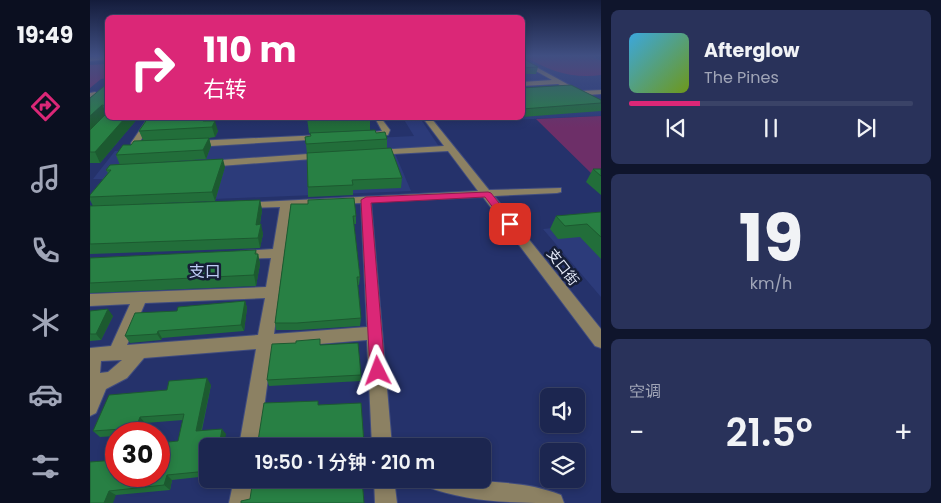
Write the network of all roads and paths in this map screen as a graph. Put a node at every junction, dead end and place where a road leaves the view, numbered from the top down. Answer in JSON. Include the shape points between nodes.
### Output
{"nodes":[{"id":1,"x":553,"y":79,"type":"edge"},
{"id":2,"x":559,"y":82,"type":"junction"},
{"id":3,"x":525,"y":84,"type":"edge"},
{"id":4,"x":601,"y":92,"type":"edge"},
{"id":5,"x":578,"y":93,"type":"junction"},
{"id":6,"x":601,"y":105,"type":"edge"},
{"id":7,"x":150,"y":120,"type":"edge"},
{"id":8,"x":379,"y":120,"type":"edge"},
{"id":9,"x":430,"y":120,"type":"edge"},
{"id":10,"x":360,"y":135,"type":"edge"},
{"id":11,"x":332,"y":137,"type":"edge"},
{"id":12,"x":189,"y":144,"type":"edge"},
{"id":13,"x":152,"y":146,"type":"edge"},
{"id":14,"x":452,"y":148,"type":"junction"},
{"id":15,"x":367,"y":154,"type":"edge"},
{"id":16,"x":329,"y":156,"type":"edge"},
{"id":17,"x":201,"y":164,"type":"edge"},
{"id":18,"x":556,"y":190,"type":"dead end"},
{"id":19,"x":488,"y":194,"type":"junction"},
{"id":20,"x":366,"y":200,"type":"junction"},
{"id":21,"x":286,"y":204,"type":"junction"},
{"id":22,"x":232,"y":206,"type":"edge"},
{"id":23,"x":279,"y":253,"type":"junction"},
{"id":24,"x":229,"y":255,"type":"edge"},
{"id":25,"x":274,"y":292,"type":"junction"},
{"id":26,"x":140,"y":298,"type":"junction"},
{"id":27,"x":90,"y":300,"type":"edge"},
{"id":28,"x":376,"y":333,"type":"junction"},
{"id":29,"x":266,"y":341,"type":"junction"},
{"id":30,"x":601,"y":341,"type":"edge"},
{"id":31,"x":140,"y":351,"type":"junction"},
{"id":32,"x":116,"y":353,"type":"junction"},
{"id":33,"x":92,"y":355,"type":"edge"},
{"id":34,"x":100,"y":383,"type":"junction"},
{"id":35,"x":90,"y":406,"type":"edge"},
{"id":36,"x":250,"y":438,"type":"edge"},
{"id":37,"x":382,"y":438,"type":"edge"},
{"id":38,"x":242,"y":488,"type":"edge"},
{"id":39,"x":385,"y":488,"type":"edge"},
{"id":40,"x":453,"y":488,"type":"edge"},
{"id":41,"x":240,"y":503,"type":"edge"},
{"id":42,"x":386,"y":503,"type":"edge"},
{"id":43,"x":553,"y":503,"type":"edge"}],
"edges":[{"from":1,"to":2,"type":"street"},
{"from":2,"to":3,"type":"street"},
{"from":2,"to":5,"type":"street"},
{"from":4,"to":5,"type":"street"},
{"from":5,"to":6,"type":"street"},
{"from":7,"to":13,"type":"street","via":[[134,143],[135,146]]},
{"from":8,"to":10,"type":"street","via":[[385,133]]},
{"from":9,"to":14,"type":"street","name":"支口街"},
{"from":11,"to":12,"type":"street"},
{"from":14,"to":15,"type":"street"},
{"from":14,"to":19,"type":"street","name":"支口街"},
{"from":16,"to":17,"type":"street"},
{"from":18,"to":19,"type":"street"},
{"from":19,"to":20,"type":"street"},
{"from":19,"to":30,"type":"street","name":"支口街"},
{"from":20,"to":21,"type":"street"},
{"from":20,"to":28,"type":"street"},
{"from":21,"to":22,"type":"street"},
{"from":21,"to":23,"type":"street"},
{"from":23,"to":24,"type":"street"},
{"from":23,"to":25,"type":"street"},
{"from":25,"to":26,"type":"street"},
{"from":25,"to":29,"type":"street"},
{"from":26,"to":27,"type":"street"},
{"from":26,"to":32,"type":"street"},
{"from":28,"to":29,"type":"street"},
{"from":28,"to":37,"type":"street"},
{"from":29,"to":31,"type":"street"},
{"from":29,"to":36,"type":"street"},
{"from":31,"to":32,"type":"street"},
{"from":31,"to":34,"type":"street","via":[[125,369]]},
{"from":32,"to":33,"type":"street"},
{"from":33,"to":34,"type":"street","via":[[91,373]]},
{"from":34,"to":35,"type":"street"},
{"from":38,"to":41,"type":"street"},
{"from":39,"to":42,"type":"street"},
{"from":40,"to":43,"type":"street","via":[[533,497]]}]}
